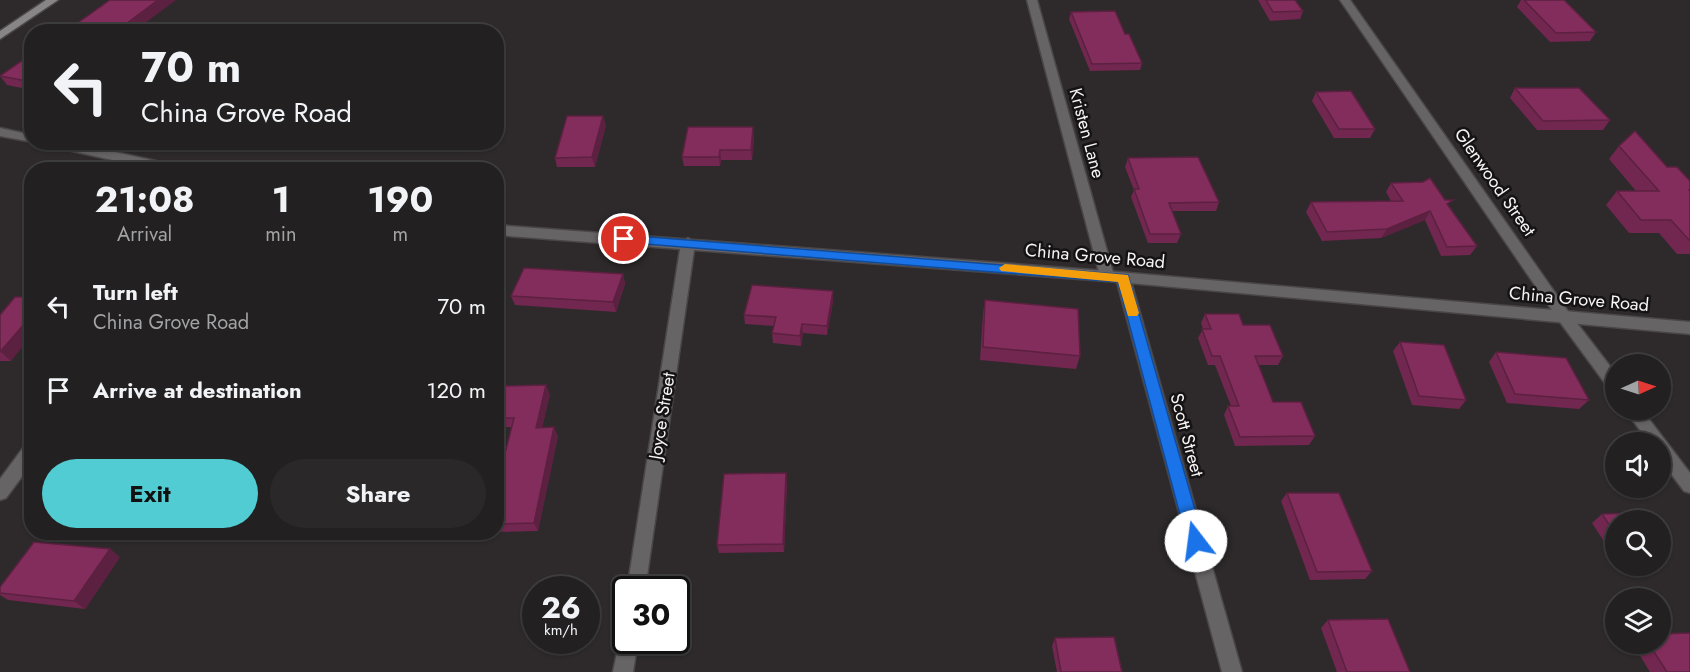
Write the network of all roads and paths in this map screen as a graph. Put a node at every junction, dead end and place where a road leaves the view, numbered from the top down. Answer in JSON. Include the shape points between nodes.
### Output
{"nodes":[{"id":1,"x":54,"y":0,"type":"edge"},
{"id":2,"x":1032,"y":0,"type":"edge"},
{"id":3,"x":1345,"y":0,"type":"edge"},
{"id":4,"x":0,"y":36,"type":"edge"},
{"id":5,"x":0,"y":132,"type":"edge"},
{"id":6,"x":24,"y":136,"type":"edge"},
{"id":7,"x":87,"y":150,"type":"edge"},
{"id":8,"x":141,"y":162,"type":"edge"},
{"id":9,"x":504,"y":231,"type":"edge"},
{"id":10,"x":688,"y":243,"type":"junction"},
{"id":11,"x":1115,"y":277,"type":"junction"},
{"id":12,"x":1565,"y":318,"type":"junction"},
{"id":13,"x":1690,"y":328,"type":"edge"},
{"id":14,"x":1605,"y":371,"type":"edge"},
{"id":15,"x":1641,"y":420,"type":"edge"},
{"id":16,"x":1650,"y":432,"type":"edge"},
{"id":17,"x":24,"y":460,"type":"edge"},
{"id":18,"x":1671,"y":460,"type":"edge"},
{"id":19,"x":1690,"y":486,"type":"edge"},
{"id":20,"x":0,"y":493,"type":"edge"},
{"id":21,"x":638,"y":576,"type":"edge"},
{"id":22,"x":626,"y":654,"type":"edge"},
{"id":23,"x":623,"y":672,"type":"edge"},
{"id":24,"x":1232,"y":672,"type":"edge"}],
"edges":[{"from":1,"to":4,"type":"main road"},
{"from":2,"to":11,"type":"street","name":"Kristen Lane"},
{"from":3,"to":12,"type":"street","name":"Glenwood Street"},
{"from":5,"to":6,"type":"street"},
{"from":7,"to":8,"type":"street"},
{"from":9,"to":10,"type":"street","name":"China Grove Road"},
{"from":10,"to":11,"type":"street","name":"China Grove Road"},
{"from":10,"to":21,"type":"street","name":"Joyce Street"},
{"from":11,"to":12,"type":"street","name":"China Grove Road"},
{"from":11,"to":24,"type":"street","name":"Scott Street"},
{"from":12,"to":13,"type":"street","name":"China Grove Road"},
{"from":12,"to":14,"type":"street","name":"Glenwood Street"},
{"from":15,"to":16,"type":"street"},
{"from":17,"to":20,"type":"street"},
{"from":18,"to":19,"type":"street"},
{"from":22,"to":23,"type":"street"}]}
